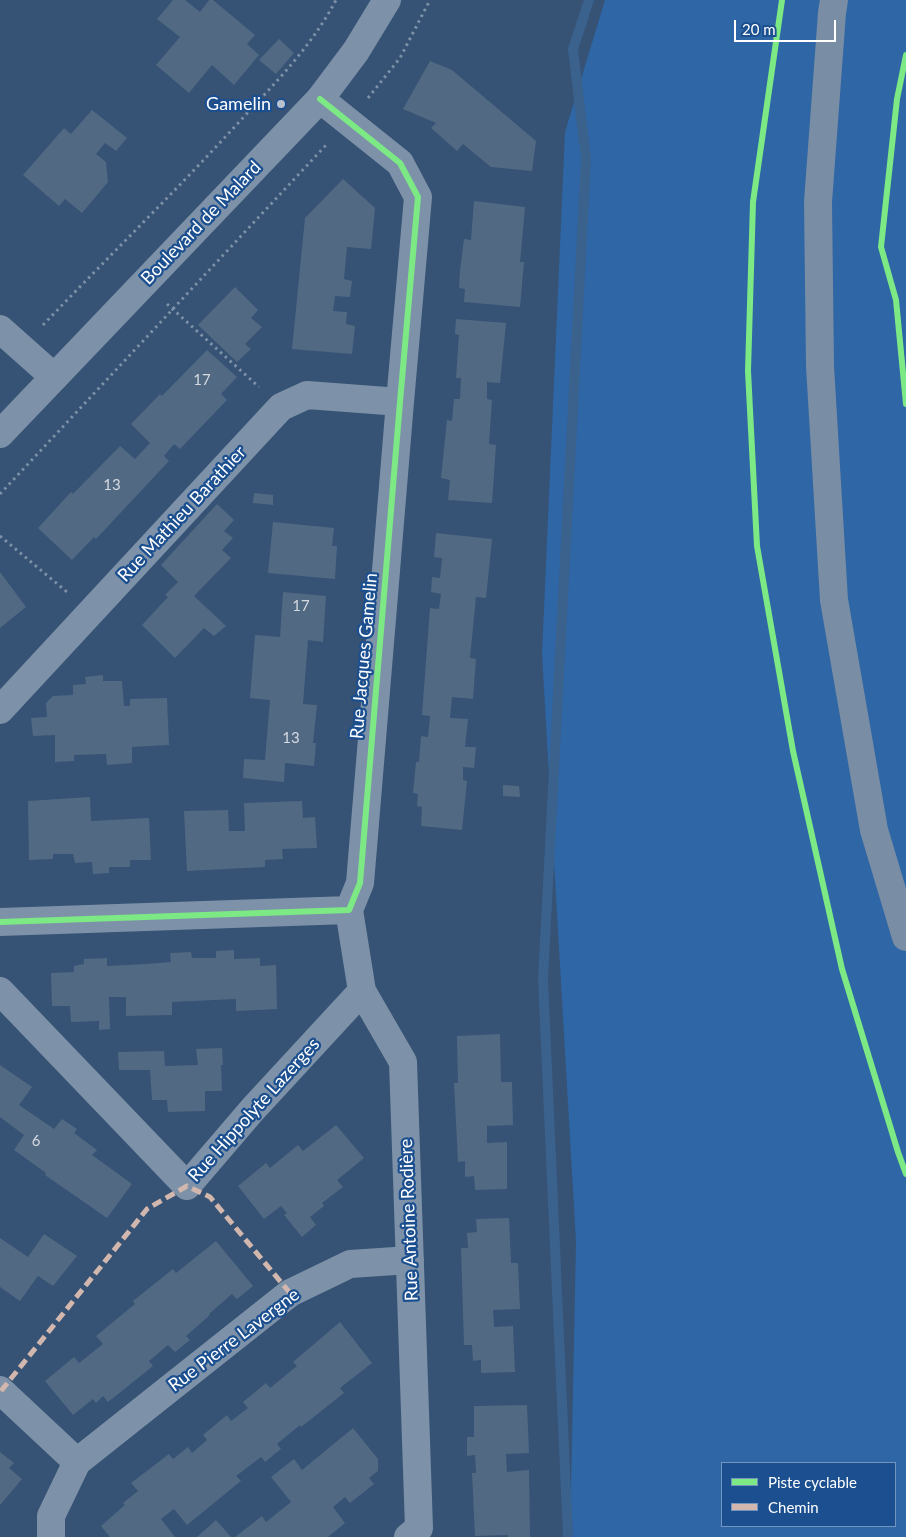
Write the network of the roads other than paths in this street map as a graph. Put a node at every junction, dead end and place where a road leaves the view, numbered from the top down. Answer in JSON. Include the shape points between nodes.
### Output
{"nodes":[{"id":1,"x":387,"y":0,"type":"edge"},
{"id":2,"x":834,"y":0,"type":"edge"},
{"id":3,"x":320,"y":98,"type":"junction"},
{"id":4,"x":0,"y":329,"type":"edge"},
{"id":5,"x":54,"y":377,"type":"junction"},
{"id":6,"x":400,"y":402,"type":"junction"},
{"id":7,"x":0,"y":434,"type":"edge"},
{"id":8,"x":0,"y":710,"type":"edge"},
{"id":9,"x":349,"y":910,"type":"junction"},
{"id":10,"x":0,"y":922,"type":"edge"},
{"id":11,"x":906,"y":937,"type":"edge"},
{"id":12,"x":0,"y":991,"type":"edge"},
{"id":13,"x":362,"y":991,"type":"junction"},
{"id":14,"x":410,"y":1260,"type":"junction"},
{"id":15,"x":0,"y":1390,"type":"edge"},
{"id":16,"x":77,"y":1462,"type":"junction"},
{"id":17,"x":51,"y":1537,"type":"edge"},
{"id":18,"x":408,"y":1537,"type":"edge"}],
"edges":[{"from":1,"to":3,"type":"street","name":"Boulevard de Malard","via":[[356,51]]},
{"from":2,"to":11,"type":"main road","via":[[818,202],[820,366],[834,600],[874,830]]},
{"from":3,"to":5,"type":"street","name":"Boulevard de Malard"},
{"from":3,"to":6,"type":"street","name":"Rue Jacques Gamelin","via":[[400,163],[418,196]]},
{"from":4,"to":5,"type":"street"},
{"from":5,"to":7,"type":"street","name":"Boulevard de Malard"},
{"from":6,"to":8,"type":"street","name":"Rue Mathieu Barathier","via":[[307,395],[281,407]]},
{"from":6,"to":9,"type":"street","name":"Rue Jacques Gamelin","via":[[360,883]]},
{"from":9,"to":10,"type":"street"},
{"from":9,"to":13,"type":"street","name":"Rue Antoine Rodière"},
{"from":12,"to":13,"type":"street","name":"Rue Hippolyte Lazerges","via":[[187,1186]]},
{"from":13,"to":14,"type":"street","name":"Rue Antoine Rodière","via":[[403,1062]]},
{"from":14,"to":16,"type":"street","name":"Rue Pierre Lavergne","via":[[350,1264],[290,1293]]},
{"from":14,"to":18,"type":"street","name":"Rue Antoine Rodière","via":[[419,1528]]},
{"from":15,"to":16,"type":"street"},
{"from":16,"to":17,"type":"street","via":[[51,1516]]}]}
